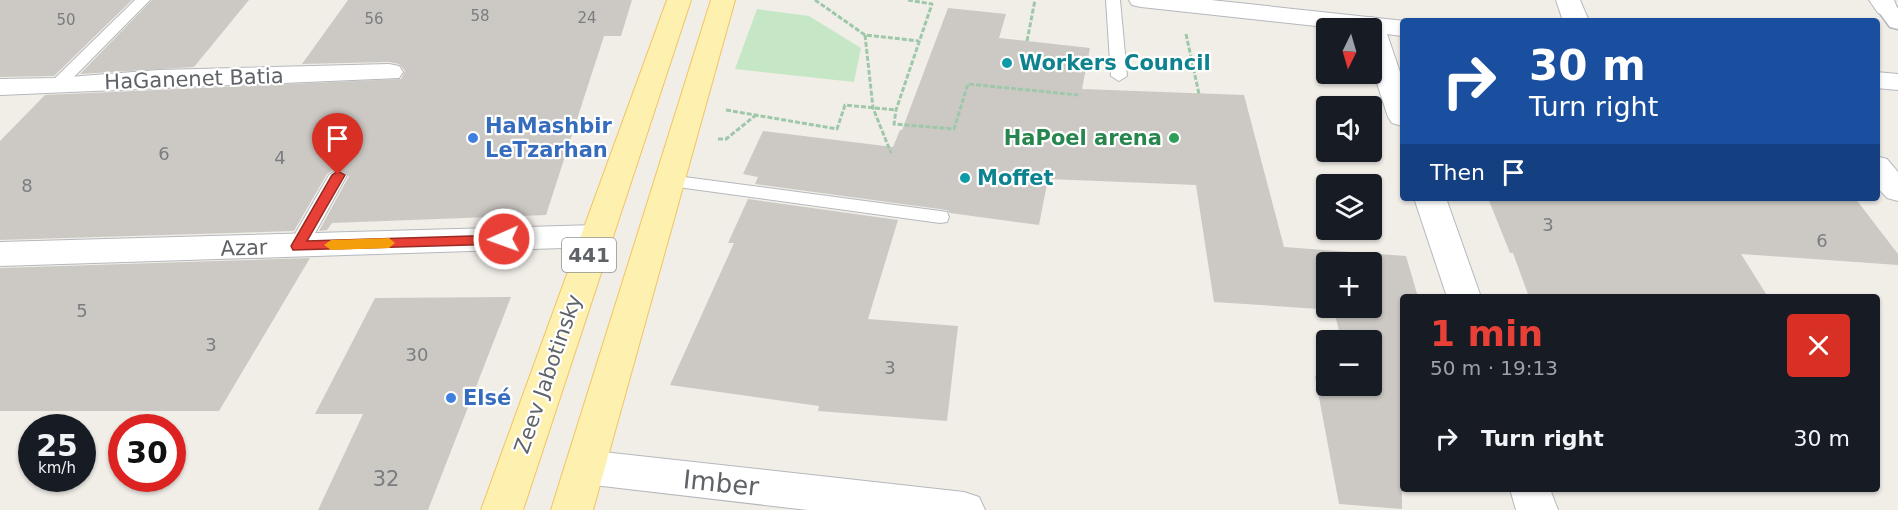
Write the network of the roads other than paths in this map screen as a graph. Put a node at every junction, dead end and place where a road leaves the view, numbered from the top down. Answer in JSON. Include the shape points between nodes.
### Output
{"nodes":[{"id":1,"x":143,"y":0,"type":"edge"},
{"id":2,"x":679,"y":0,"type":"edge"},
{"id":3,"x":723,"y":0,"type":"edge"},
{"id":4,"x":1113,"y":0,"type":"edge"},
{"id":5,"x":1141,"y":0,"type":"edge"},
{"id":6,"x":1568,"y":0,"type":"edge"},
{"id":7,"x":1237,"y":5,"type":"edge"},
{"id":8,"x":1324,"y":18,"type":"edge"},
{"id":9,"x":1574,"y":18,"type":"edge"},
{"id":10,"x":1382,"y":26,"type":"edge"},
{"id":11,"x":1400,"y":28,"type":"edge"},
{"id":12,"x":1382,"y":58,"type":"edge"},
{"id":13,"x":389,"y":72,"type":"dead end"},
{"id":14,"x":1119,"y":75,"type":"dead end"},
{"id":15,"x":1880,"y":80,"type":"edge"},
{"id":16,"x":1898,"y":82,"type":"edge"},
{"id":17,"x":56,"y":86,"type":"junction"},
{"id":18,"x":0,"y":87,"type":"edge"},
{"id":19,"x":1400,"y":111,"type":"edge"},
{"id":20,"x":1880,"y":171,"type":"edge"},
{"id":21,"x":338,"y":175,"type":"dead end"},
{"id":22,"x":669,"y":181,"type":"junction"},
{"id":23,"x":1898,"y":191,"type":"edge"},
{"id":24,"x":1431,"y":201,"type":"edge"},
{"id":25,"x":940,"y":217,"type":"dead end"},
{"id":26,"x":596,"y":236,"type":"junction"},
{"id":27,"x":298,"y":246,"type":"junction"},
{"id":28,"x":0,"y":254,"type":"edge"},
{"id":29,"x":1463,"y":294,"type":"edge"},
{"id":30,"x":585,"y":467,"type":"junction"},
{"id":31,"x":1531,"y":492,"type":"edge"},
{"id":32,"x":502,"y":510,"type":"edge"},
{"id":33,"x":572,"y":510,"type":"edge"},
{"id":34,"x":964,"y":510,"type":"edge"},
{"id":35,"x":1537,"y":510,"type":"edge"}],
"edges":[{"from":1,"to":17,"type":"lane"},
{"from":2,"to":26,"type":"main road","name":"Zeev Jabotinsky","number":"441"},
{"from":3,"to":22,"type":"main road","number":"441"},
{"from":4,"to":14,"type":"lane"},
{"from":5,"to":7,"type":"street"},
{"from":6,"to":9,"type":"street"},
{"from":7,"to":8,"type":"street"},
{"from":10,"to":11,"type":"street"},
{"from":12,"to":19,"type":"street"},
{"from":13,"to":17,"type":"street","name":"HaGanenet Batia","via":[[159,78]]},
{"from":15,"to":16,"type":"street"},
{"from":17,"to":18,"type":"street","name":"HaGanenet Batia"},
{"from":20,"to":23,"type":"street"},
{"from":21,"to":27,"type":"lane"},
{"from":22,"to":25,"type":"lane"},
{"from":22,"to":30,"type":"main road","number":"441"},
{"from":24,"to":29,"type":"street"},
{"from":26,"to":27,"type":"street","name":"Azar"},
{"from":26,"to":32,"type":"main road","name":"Zeev Jabotinsky","number":"441"},
{"from":27,"to":28,"type":"street","name":"Azar"},
{"from":30,"to":33,"type":"main road","number":"441"},
{"from":30,"to":34,"type":"street","name":"Imber"},
{"from":31,"to":35,"type":"street"}]}
